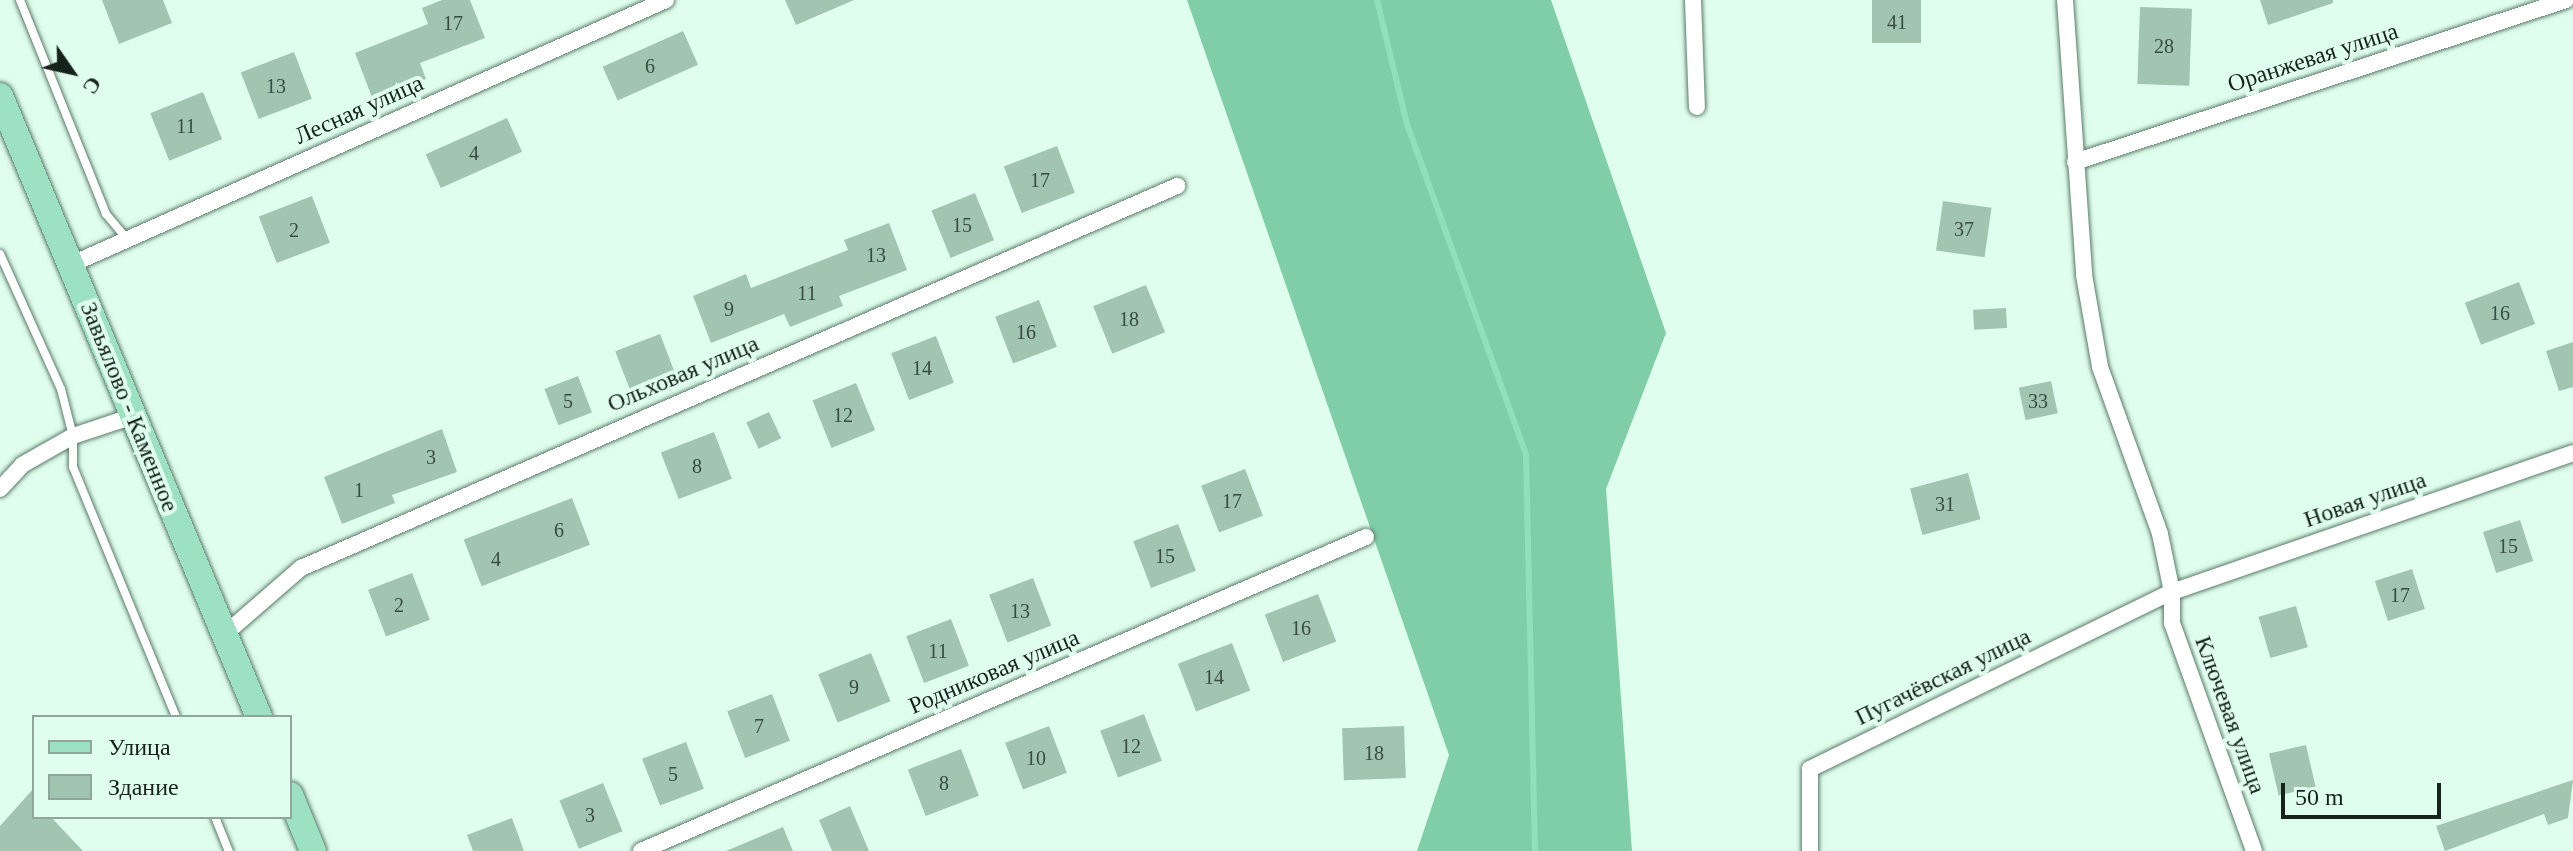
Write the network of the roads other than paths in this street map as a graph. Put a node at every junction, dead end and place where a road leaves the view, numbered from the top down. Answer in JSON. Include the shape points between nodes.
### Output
{"nodes":[{"id":1,"x":20,"y":0,"type":"edge"},
{"id":2,"x":666,"y":0,"type":"edge"},
{"id":3,"x":1693,"y":0,"type":"edge"},
{"id":4,"x":2065,"y":0,"type":"edge"},
{"id":5,"x":2566,"y":0,"type":"edge"},
{"id":6,"x":0,"y":96,"type":"edge"},
{"id":7,"x":1697,"y":107,"type":"dead end"},
{"id":8,"x":2075,"y":162,"type":"junction"},
{"id":9,"x":1177,"y":186,"type":"dead end"},
{"id":10,"x":128,"y":240,"type":"junction"},
{"id":11,"x":0,"y":254,"type":"edge"},
{"id":12,"x":72,"y":264,"type":"junction"},
{"id":13,"x":130,"y":417,"type":"junction"},
{"id":14,"x":73,"y":436,"type":"junction"},
{"id":15,"x":2573,"y":453,"type":"edge"},
{"id":16,"x":0,"y":489,"type":"edge"},
{"id":17,"x":1366,"y":537,"type":"dead end"},
{"id":18,"x":2172,"y":592,"type":"junction"},
{"id":19,"x":225,"y":634,"type":"junction"},
{"id":20,"x":175,"y":715,"type":"edge"},
{"id":21,"x":258,"y":715,"type":"edge"},
{"id":22,"x":292,"y":800,"type":"edge"},
{"id":23,"x":216,"y":819,"type":"edge"},
{"id":24,"x":229,"y":851,"type":"edge"},
{"id":25,"x":313,"y":851,"type":"edge"},
{"id":26,"x":641,"y":851,"type":"edge"},
{"id":27,"x":1810,"y":851,"type":"edge"},
{"id":28,"x":2254,"y":851,"type":"edge"}],
"edges":[{"from":1,"to":10,"type":"lane","via":[[106,214]]},
{"from":2,"to":10,"type":"street","name":"Лесная улица"},
{"from":3,"to":7,"type":"street"},
{"from":4,"to":8,"type":"street","name":"Ключевая улица"},
{"from":5,"to":8,"type":"street","name":"Оранжевая улица"},
{"from":6,"to":12,"type":"main road","name":"Завьялово - Каменное"},
{"from":8,"to":18,"type":"street","name":"Ключевая улица","via":[[2084,275],[2100,367],[2160,534]]},
{"from":9,"to":19,"type":"street","name":"Ольховая улица","via":[[301,568]]},
{"from":10,"to":12,"type":"street","name":"Лесная улица"},
{"from":11,"to":14,"type":"lane","via":[[61,389]]},
{"from":12,"to":13,"type":"main road","name":"Завьялово - Каменное"},
{"from":13,"to":14,"type":"street"},
{"from":13,"to":19,"type":"main road","name":"Завьялово - Каменное"},
{"from":14,"to":16,"type":"street","via":[[22,465]]},
{"from":14,"to":20,"type":"lane","via":[[73,467]]},
{"from":15,"to":18,"type":"street","name":"Новая улица"},
{"from":17,"to":26,"type":"street","name":"Родниковая улица"},
{"from":18,"to":27,"type":"street","name":"Пугачёвская улица","via":[[1810,769]]},
{"from":18,"to":28,"type":"street","name":"Ключевая улица","via":[[2172,623]]},
{"from":19,"to":21,"type":"main road","name":"Завьялово - Каменное"},
{"from":22,"to":25,"type":"main road"},
{"from":23,"to":24,"type":"lane"}]}
